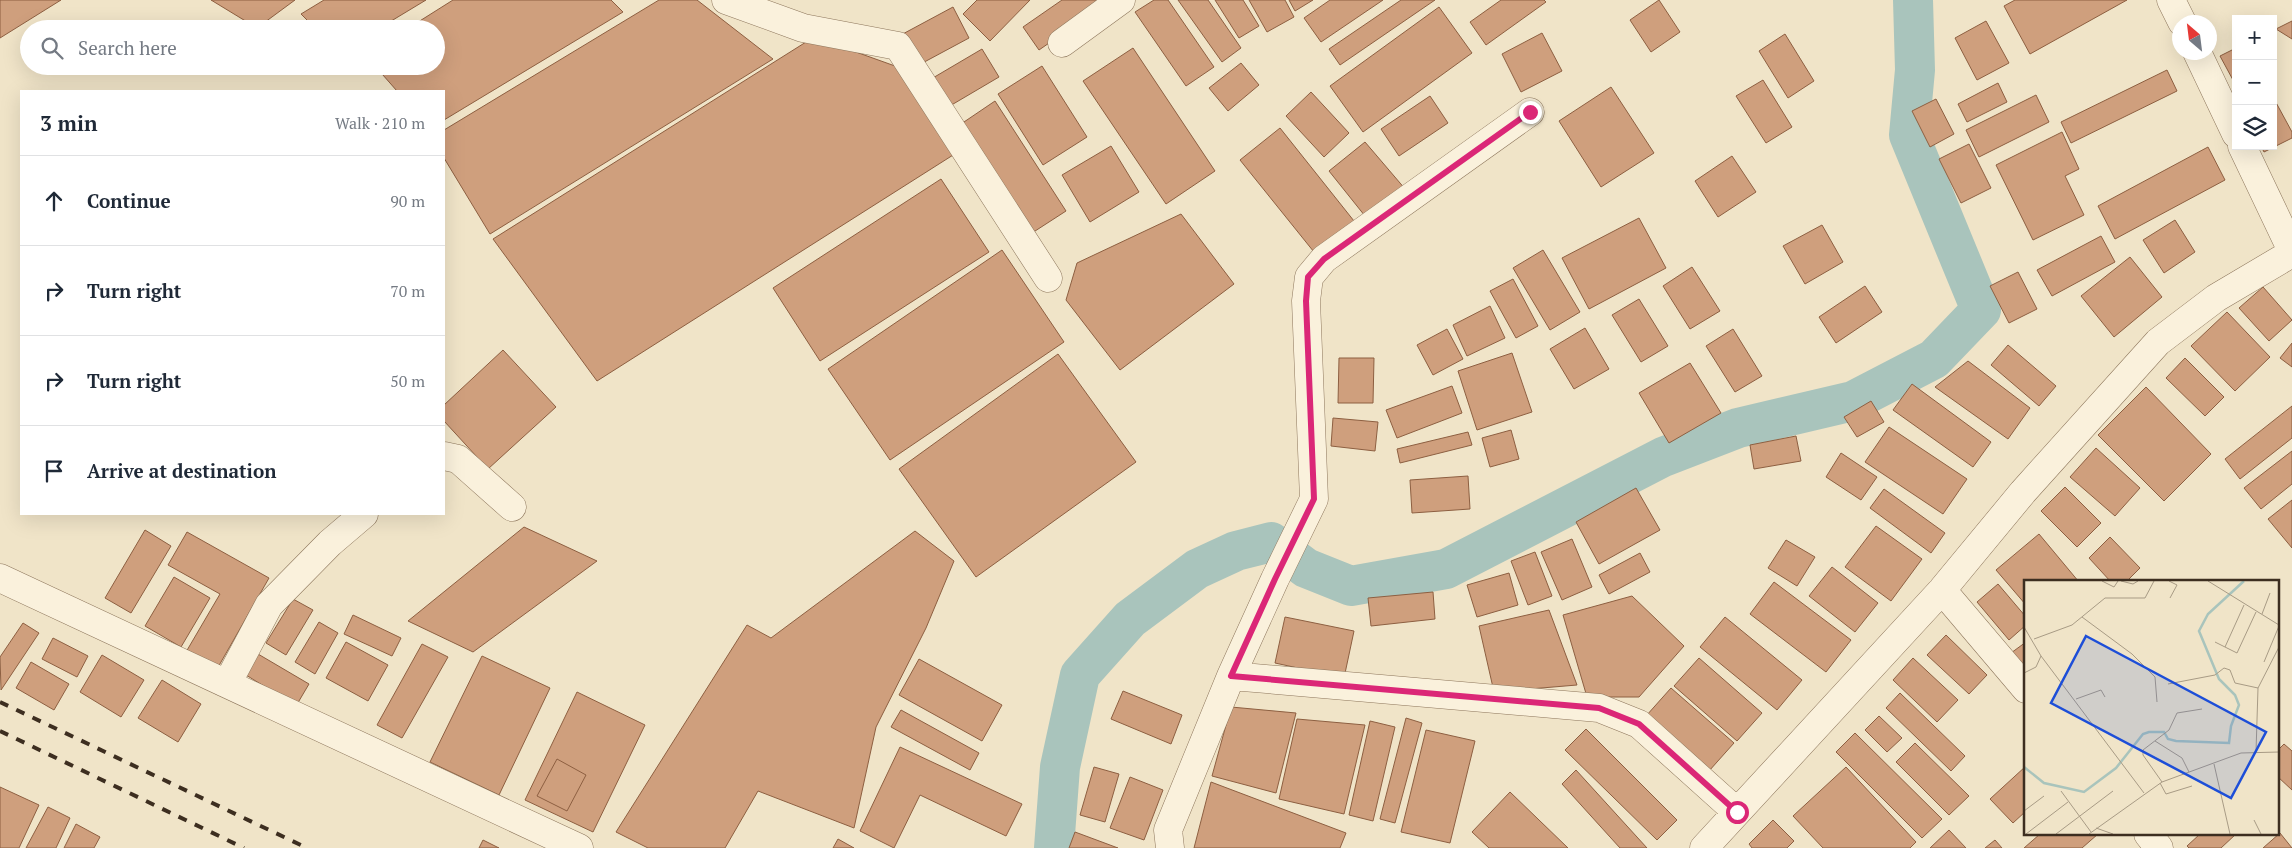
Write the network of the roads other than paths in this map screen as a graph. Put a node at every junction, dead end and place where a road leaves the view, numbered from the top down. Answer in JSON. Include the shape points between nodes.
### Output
{"nodes":[{"id":1,"x":726,"y":0,"type":"edge"},
{"id":2,"x":1121,"y":0,"type":"edge"},
{"id":3,"x":2171,"y":0,"type":"edge"},
{"id":4,"x":2178,"y":15,"type":"edge"},
{"id":5,"x":1062,"y":43,"type":"dead end"},
{"id":6,"x":2201,"y":60,"type":"edge"},
{"id":7,"x":1530,"y":112,"type":"dead end"},
{"id":8,"x":2232,"y":126,"type":"edge"},
{"id":9,"x":2244,"y":150,"type":"edge"},
{"id":10,"x":2292,"y":252,"type":"edge"},
{"id":11,"x":1048,"y":278,"type":"dead end"},
{"id":12,"x":445,"y":456,"type":"edge"},
{"id":13,"x":512,"y":507,"type":"dead end"},
{"id":14,"x":363,"y":515,"type":"edge"},
{"id":15,"x":0,"y":578,"type":"edge"},
{"id":16,"x":1942,"y":590,"type":"junction"},
{"id":17,"x":1231,"y":676,"type":"junction"},
{"id":18,"x":228,"y":682,"type":"junction"},
{"id":19,"x":2024,"y":687,"type":"edge"},
{"id":20,"x":1737,"y":812,"type":"junction"},
{"id":21,"x":2150,"y":836,"type":"edge"},
{"id":22,"x":579,"y":848,"type":"edge"},
{"id":23,"x":1170,"y":848,"type":"edge"},
{"id":24,"x":1704,"y":848,"type":"edge"},
{"id":25,"x":2159,"y":848,"type":"edge"}],
"edges":[{"from":1,"to":11,"type":"street","via":[[803,28],[898,46]]},
{"from":2,"to":5,"type":"street"},
{"from":3,"to":4,"type":"street"},
{"from":6,"to":8,"type":"street"},
{"from":7,"to":17,"type":"street","via":[[1324,259],[1308,277],[1306,301],[1314,499]]},
{"from":9,"to":10,"type":"street"},
{"from":10,"to":16,"type":"street","via":[[2216,298],[2158,342],[2023,492]]},
{"from":12,"to":13,"type":"street","via":[[458,459]]},
{"from":14,"to":18,"type":"street","via":[[330,543],[269,605]]},
{"from":15,"to":18,"type":"street"},
{"from":16,"to":19,"type":"street"},
{"from":16,"to":20,"type":"street"},
{"from":17,"to":20,"type":"street","via":[[1599,708],[1639,724]]},
{"from":17,"to":23,"type":"street","via":[[1168,830]]},
{"from":18,"to":22,"type":"street"},
{"from":20,"to":24,"type":"street"},
{"from":21,"to":25,"type":"street"}]}
